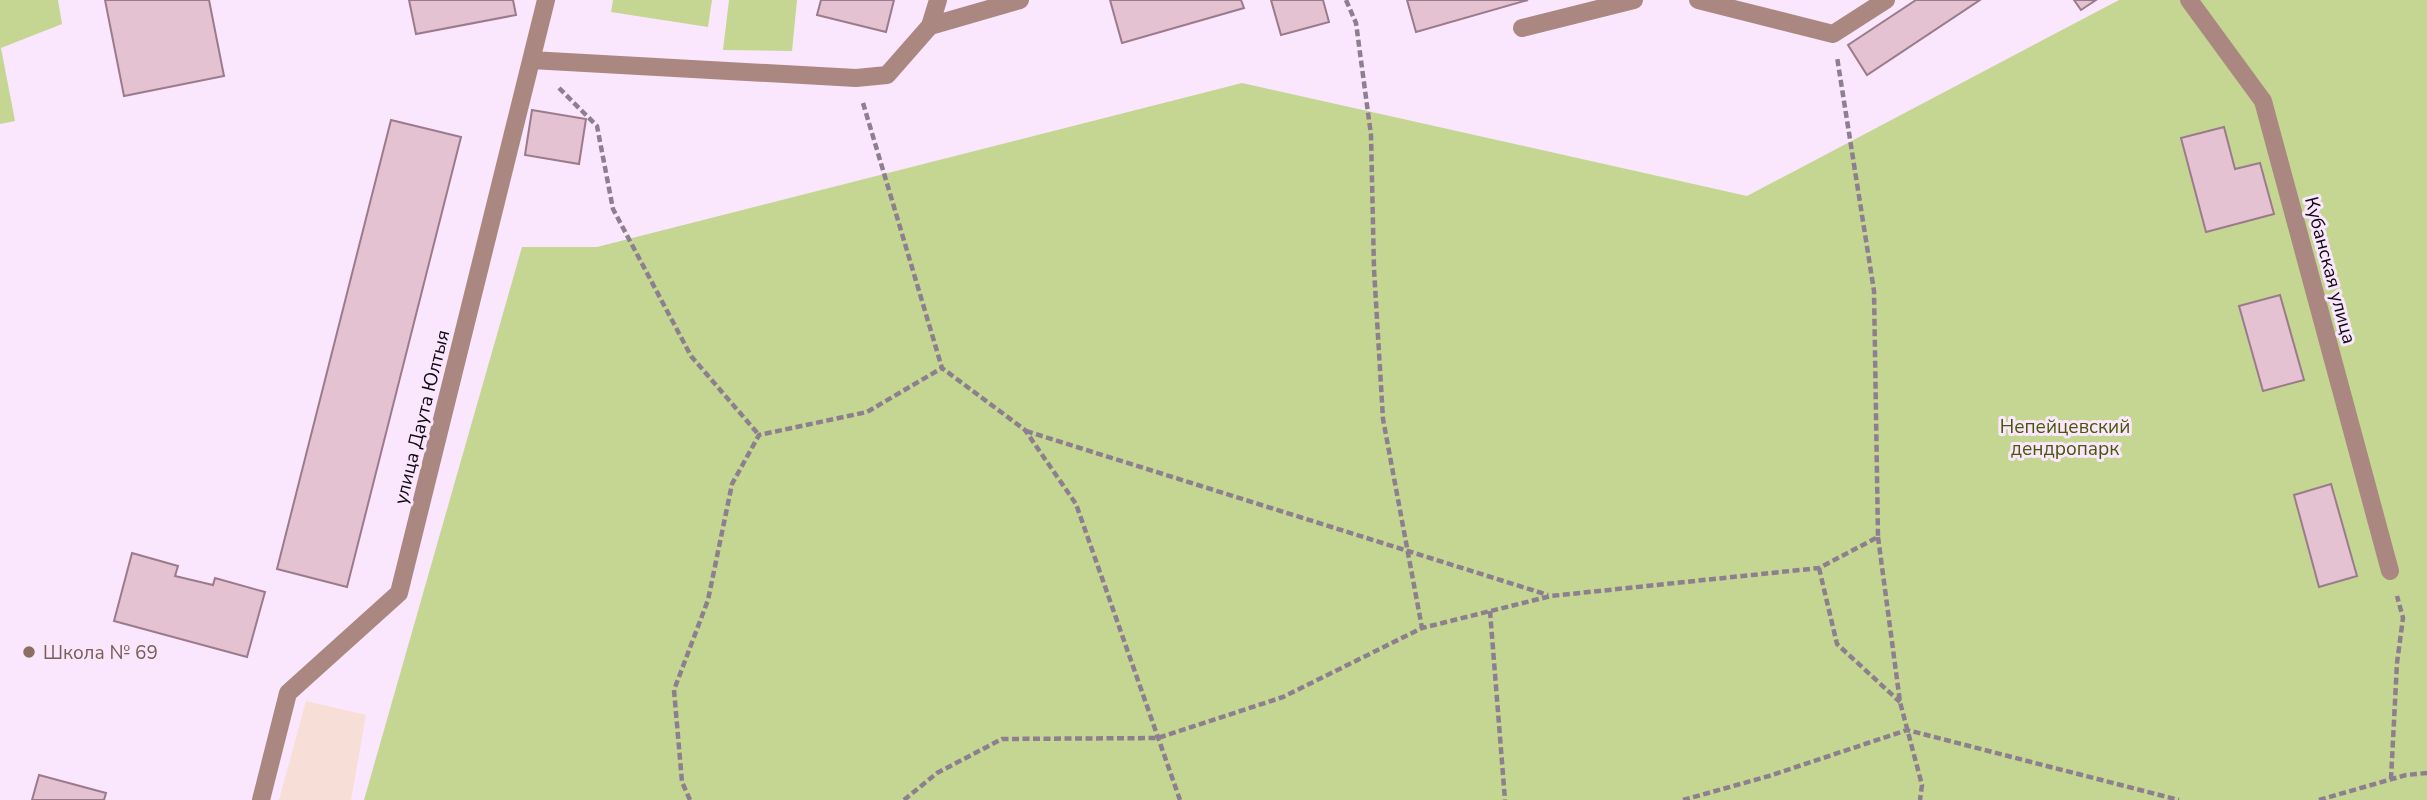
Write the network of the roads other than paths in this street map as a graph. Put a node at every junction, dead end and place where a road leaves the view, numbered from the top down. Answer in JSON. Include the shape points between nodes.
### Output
{"nodes":[{"id":1,"x":546,"y":0,"type":"edge"},
{"id":2,"x":938,"y":0,"type":"edge"},
{"id":3,"x":1020,"y":0,"type":"edge"},
{"id":4,"x":1634,"y":0,"type":"edge"},
{"id":5,"x":1698,"y":0,"type":"edge"},
{"id":6,"x":1886,"y":0,"type":"edge"},
{"id":7,"x":2189,"y":0,"type":"edge"},
{"id":8,"x":930,"y":26,"type":"junction"},
{"id":9,"x":1522,"y":28,"type":"dead end"},
{"id":10,"x":531,"y":60,"type":"junction"},
{"id":11,"x":2390,"y":571,"type":"road end"},
{"id":12,"x":261,"y":800,"type":"edge"}],
"edges":[{"from":1,"to":10,"type":"street","name":"улица Даута Юлтыя"},
{"from":2,"to":8,"type":"street"},
{"from":3,"to":8,"type":"street"},
{"from":4,"to":9,"type":"street"},
{"from":5,"to":6,"type":"street","via":[[1833,34]]},
{"from":7,"to":11,"type":"street","name":"Кубанская улица","via":[[2263,101]]},
{"from":8,"to":10,"type":"street","via":[[887,75],[856,78]]},
{"from":10,"to":12,"type":"street","name":"улица Даута Юлтыя","via":[[399,593],[288,693]]}]}
